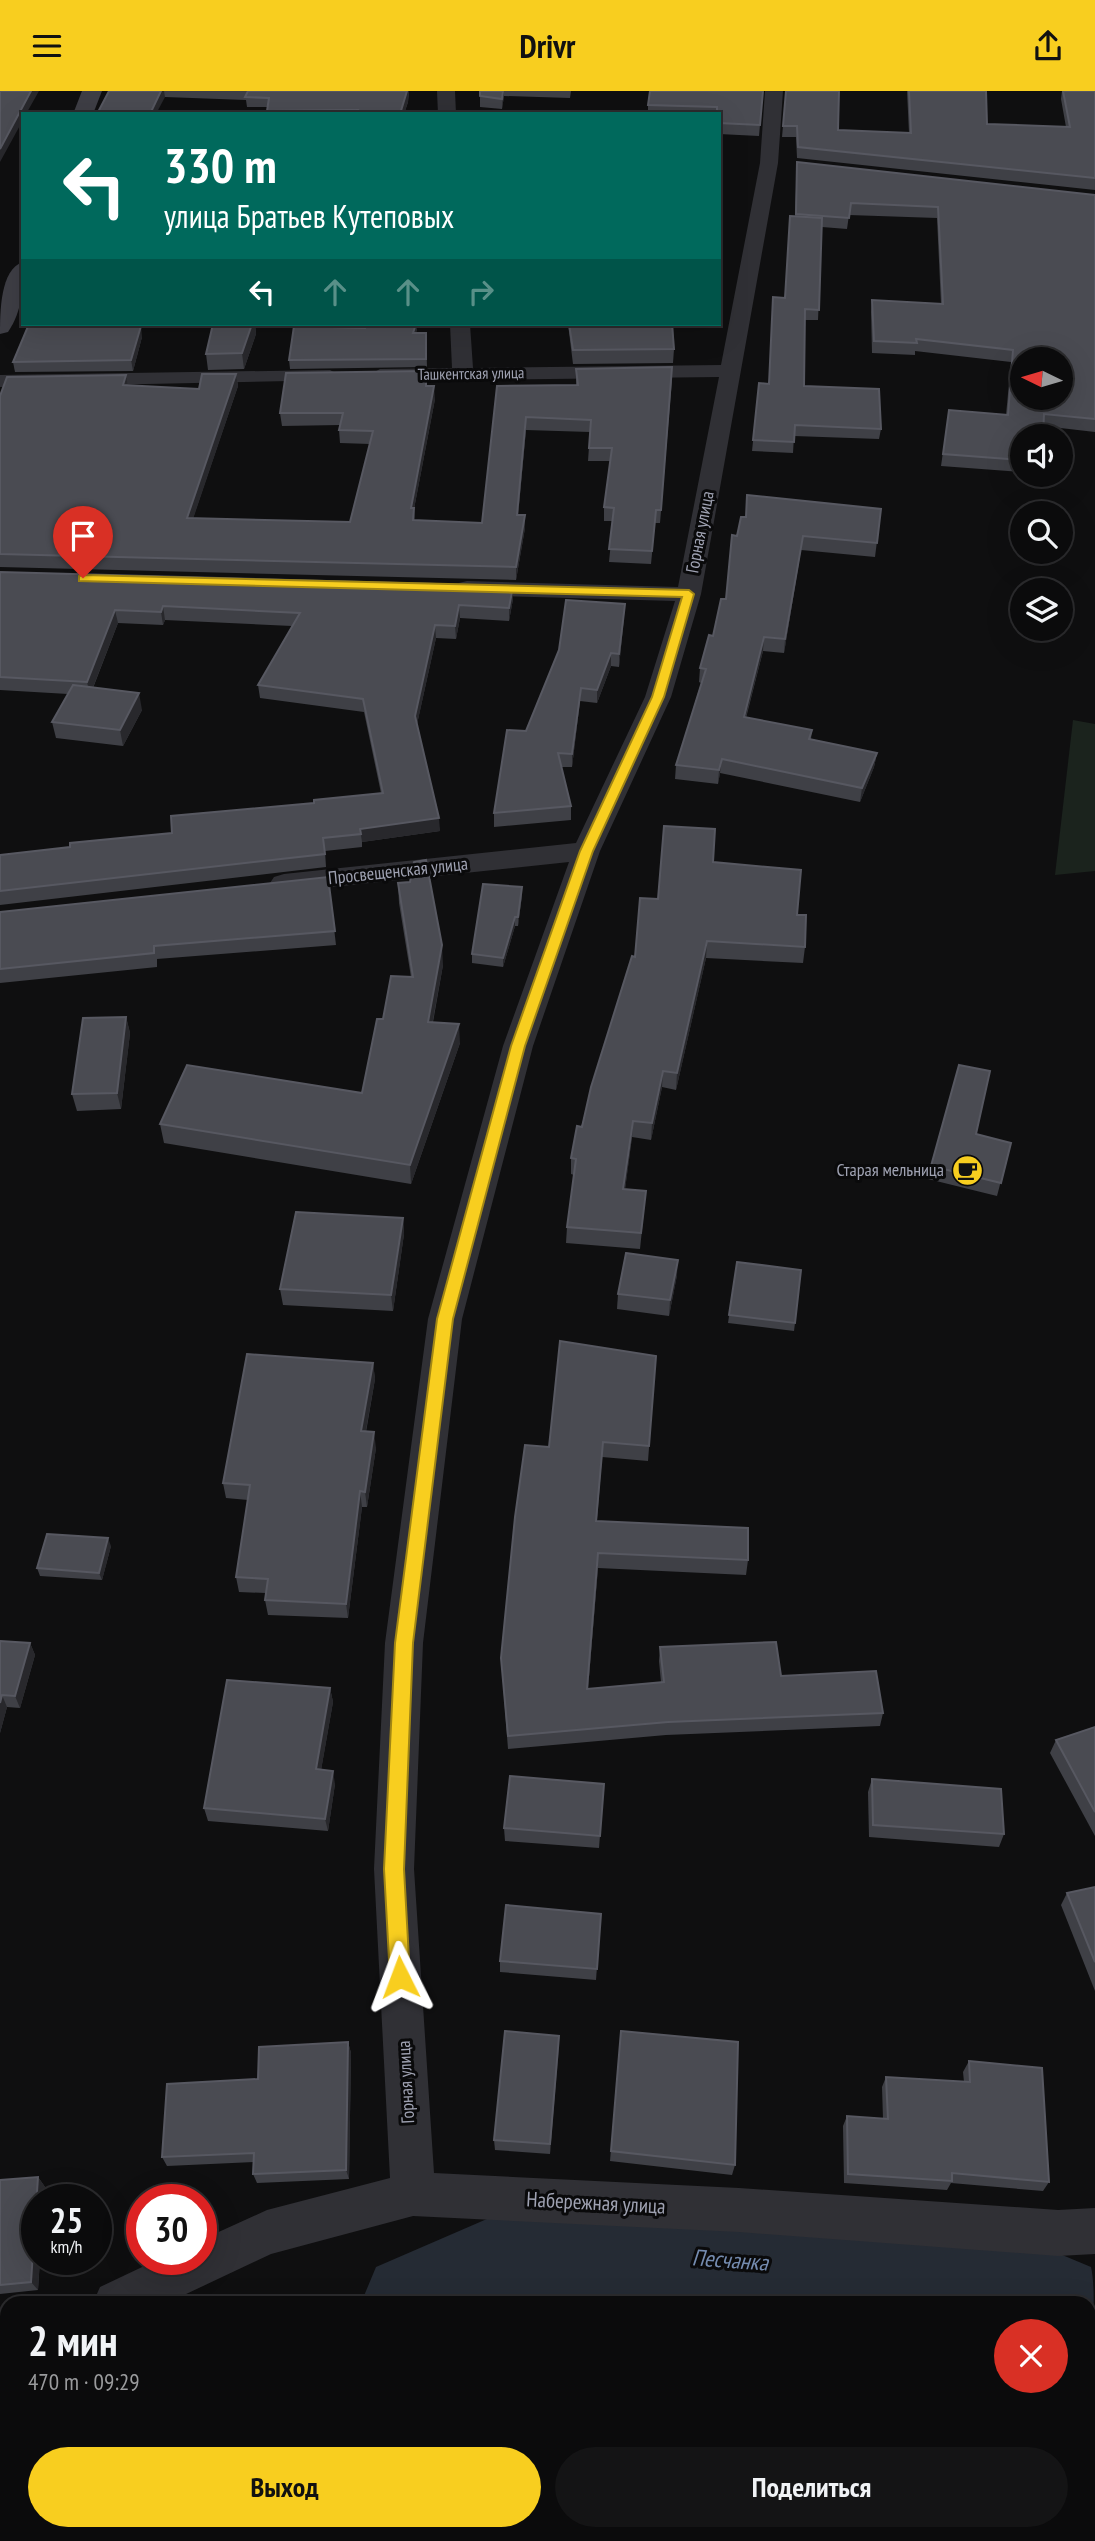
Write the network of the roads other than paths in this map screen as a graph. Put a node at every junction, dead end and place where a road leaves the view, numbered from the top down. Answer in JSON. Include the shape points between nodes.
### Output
{"nodes":[{"id":1,"x":92,"y":91,"type":"edge"},
{"id":2,"x":446,"y":91,"type":"edge"},
{"id":3,"x":774,"y":91,"type":"edge"},
{"id":4,"x":84,"y":112,"type":"edge"},
{"id":5,"x":447,"y":112,"type":"edge"},
{"id":6,"x":21,"y":274,"type":"edge"},
{"id":7,"x":460,"y":326,"type":"edge"},
{"id":8,"x":0,"y":327,"type":"edge"},
{"id":9,"x":731,"y":371,"type":"junction"},
{"id":10,"x":463,"y":373,"type":"junction"},
{"id":11,"x":0,"y":381,"type":"edge"},
{"id":12,"x":441,"y":587,"type":"edge"},
{"id":13,"x":689,"y":594,"type":"junction"},
{"id":14,"x":586,"y":851,"type":"junction"},
{"id":15,"x":259,"y":886,"type":"edge"},
{"id":16,"x":413,"y":2194,"type":"junction"},
{"id":17,"x":1095,"y":2231,"type":"edge"},
{"id":18,"x":131,"y":2296,"type":"edge"}],
"edges":[{"from":1,"to":4,"type":"street"},
{"from":2,"to":5,"type":"street"},
{"from":3,"to":9,"type":"street","name":"Горная улица","via":[[776,164]]},
{"from":6,"to":8,"type":"street"},
{"from":7,"to":10,"type":"street"},
{"from":9,"to":10,"type":"street","name":"Ташкентская улица"},
{"from":9,"to":13,"type":"street","name":"Горная улица"},
{"from":10,"to":11,"type":"street","name":"Ташкентская улица"},
{"from":12,"to":13,"type":"street"},
{"from":13,"to":14,"type":"street","name":"Горная улица","via":[[658,697]]},
{"from":14,"to":15,"type":"street","name":"Просвещенская улица"},
{"from":14,"to":16,"type":"street","name":"Горная улица","via":[[518,1046],[441,1346],[404,1643],[394,1869]]},
{"from":16,"to":17,"type":"street","name":"Набережная улица","via":[[739,2210],[1058,2233]]},
{"from":16,"to":18,"type":"street","name":"Набережная улица","via":[[267,2233]]}]}
